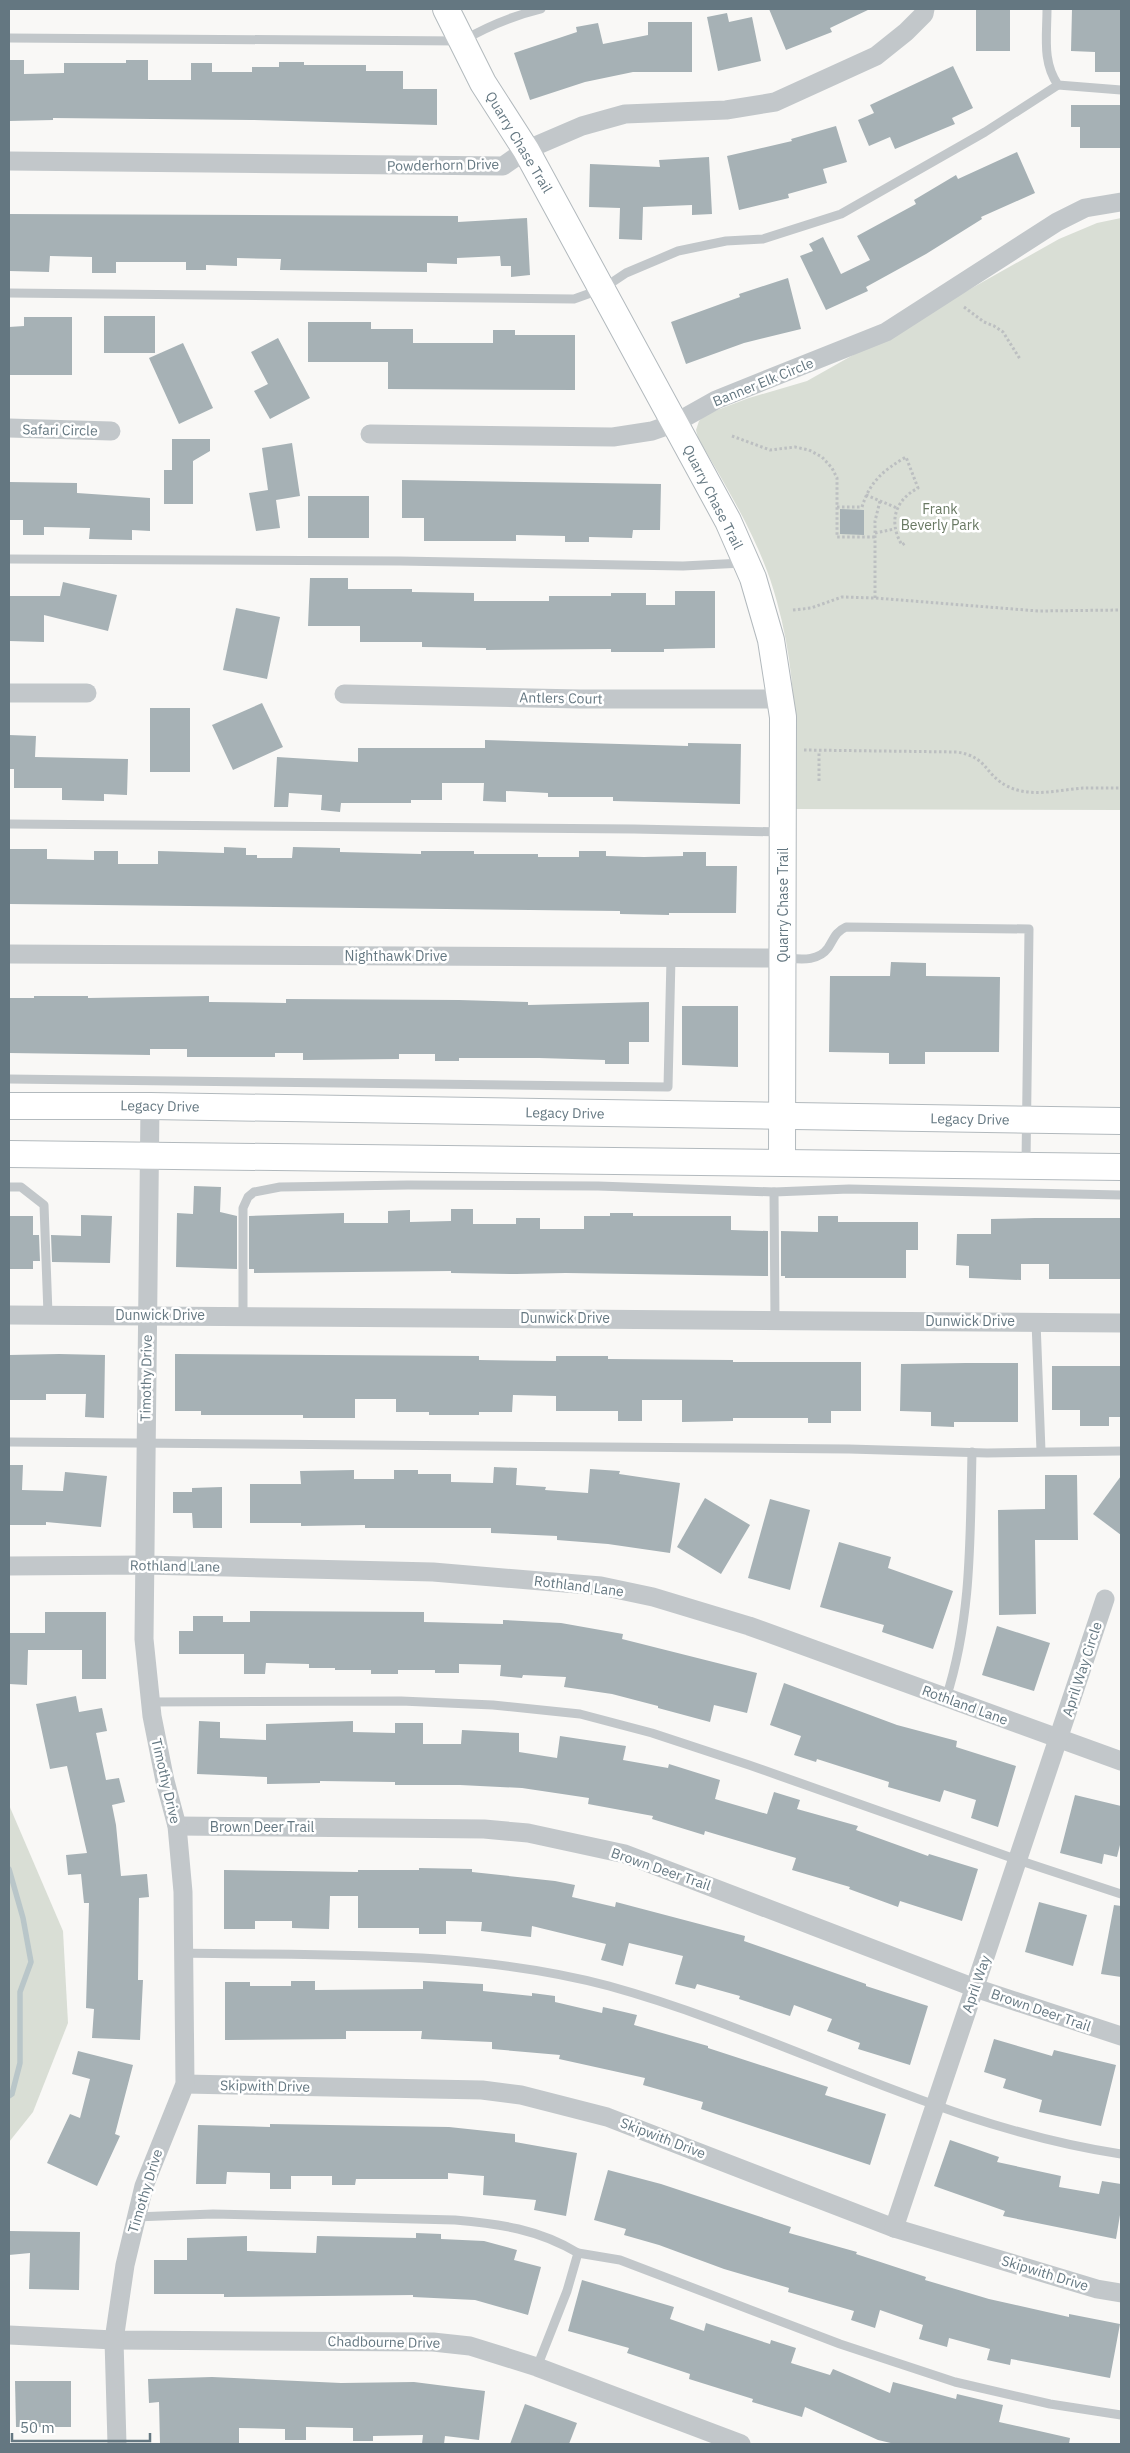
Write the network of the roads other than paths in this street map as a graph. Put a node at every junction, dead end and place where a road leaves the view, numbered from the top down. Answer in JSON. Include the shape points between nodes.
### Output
{"nodes":[{"id":1,"x":446,"y":9,"type":"edge"},
{"id":2,"x":541,"y":9,"type":"edge"},
{"id":3,"x":925,"y":9,"type":"edge"},
{"id":4,"x":1047,"y":9,"type":"edge"},
{"id":5,"x":9,"y":38,"type":"edge"},
{"id":6,"x":462,"y":42,"type":"junction"},
{"id":7,"x":1058,"y":85,"type":"junction"},
{"id":8,"x":1121,"y":90,"type":"edge"},
{"id":9,"x":526,"y":150,"type":"junction"},
{"id":10,"x":9,"y":161,"type":"edge"},
{"id":11,"x":1121,"y":202,"type":"edge"},
{"id":12,"x":602,"y":289,"type":"junction"},
{"id":13,"x":9,"y":293,"type":"edge"},
{"id":14,"x":675,"y":423,"type":"junction"},
{"id":15,"x":9,"y":428,"type":"edge"},
{"id":16,"x":111,"y":431,"type":"dead end"},
{"id":17,"x":370,"y":434,"type":"dead end"},
{"id":18,"x":9,"y":559,"type":"edge"},
{"id":19,"x":746,"y":563,"type":"junction"},
{"id":20,"x":9,"y":693,"type":"edge"},
{"id":21,"x":87,"y":693,"type":"dead end"},
{"id":22,"x":344,"y":694,"type":"dead end"},
{"id":23,"x":779,"y":699,"type":"junction"},
{"id":24,"x":9,"y":824,"type":"edge"},
{"id":25,"x":783,"y":832,"type":"junction"},
{"id":26,"x":9,"y":954,"type":"edge"},
{"id":27,"x":671,"y":958,"type":"junction"},
{"id":28,"x":782,"y":958,"type":"junction"},
{"id":29,"x":9,"y":1079,"type":"edge"},
{"id":30,"x":9,"y":1106,"type":"edge"},
{"id":31,"x":150,"y":1106,"type":"junction"},
{"id":32,"x":782,"y":1116,"type":"junction"},
{"id":33,"x":1026,"y":1120,"type":"junction"},
{"id":34,"x":1121,"y":1121,"type":"edge"},
{"id":35,"x":9,"y":1154,"type":"edge"},
{"id":36,"x":149,"y":1155,"type":"junction"},
{"id":37,"x":782,"y":1162,"type":"junction"},
{"id":38,"x":1026,"y":1166,"type":"junction"},
{"id":39,"x":1121,"y":1167,"type":"edge"},
{"id":40,"x":9,"y":1187,"type":"edge"},
{"id":41,"x":774,"y":1192,"type":"junction"},
{"id":42,"x":1121,"y":1195,"type":"edge"},
{"id":43,"x":48,"y":1314,"type":"junction"},
{"id":44,"x":146,"y":1314,"type":"junction"},
{"id":45,"x":9,"y":1315,"type":"edge"},
{"id":46,"x":243,"y":1315,"type":"junction"},
{"id":47,"x":775,"y":1320,"type":"junction"},
{"id":48,"x":1036,"y":1322,"type":"junction"},
{"id":49,"x":1121,"y":1322,"type":"edge"},
{"id":50,"x":145,"y":1441,"type":"junction"},
{"id":51,"x":9,"y":1442,"type":"edge"},
{"id":52,"x":1121,"y":1450,"type":"edge"},
{"id":53,"x":1040,"y":1451,"type":"junction"},
{"id":54,"x":972,"y":1452,"type":"junction"},
{"id":55,"x":144,"y":1565,"type":"junction"},
{"id":56,"x":9,"y":1566,"type":"edge"},
{"id":57,"x":1105,"y":1599,"type":"dead end"},
{"id":58,"x":946,"y":1698,"type":"junction"},
{"id":59,"x":150,"y":1702,"type":"junction"},
{"id":60,"x":1058,"y":1739,"type":"junction"},
{"id":61,"x":1121,"y":1761,"type":"edge"},
{"id":62,"x":177,"y":1826,"type":"junction"},
{"id":63,"x":1018,"y":1860,"type":"junction"},
{"id":64,"x":1121,"y":1894,"type":"edge"},
{"id":65,"x":184,"y":1953,"type":"junction"},
{"id":66,"x":975,"y":1988,"type":"junction"},
{"id":67,"x":1121,"y":2036,"type":"edge"},
{"id":68,"x":185,"y":2084,"type":"junction"},
{"id":69,"x":936,"y":2105,"type":"junction"},
{"id":70,"x":1121,"y":2154,"type":"edge"},
{"id":71,"x":135,"y":2217,"type":"junction"},
{"id":72,"x":894,"y":2228,"type":"junction"},
{"id":73,"x":578,"y":2252,"type":"junction"},
{"id":74,"x":1121,"y":2293,"type":"edge"},
{"id":75,"x":9,"y":2335,"type":"edge"},
{"id":76,"x":114,"y":2340,"type":"junction"},
{"id":77,"x":537,"y":2366,"type":"junction"},
{"id":78,"x":1121,"y":2415,"type":"edge"},
{"id":79,"x":117,"y":2444,"type":"edge"},
{"id":80,"x":741,"y":2444,"type":"edge"}],
"edges":[{"from":1,"to":6,"type":"main road","name":"Quarry Chase Trail"},
{"from":2,"to":6,"type":"lane","via":[[513,16]]},
{"from":3,"to":9,"type":"street","name":"Powderhorn Drive","via":[[906,32],[876,56],[775,102],[726,110],[625,114],[582,126]]},
{"from":4,"to":7,"type":"lane","via":[[1046,62]]},
{"from":5,"to":6,"type":"lane"},
{"from":6,"to":9,"type":"main road","name":"Quarry Chase Trail","via":[[483,83]]},
{"from":7,"to":8,"type":"lane"},
{"from":7,"to":12,"type":"lane","via":[[985,132],[840,214],[763,239],[726,241],[678,252],[626,272]]},
{"from":9,"to":10,"type":"street","name":"Powderhorn Drive","via":[[504,166]]},
{"from":9,"to":12,"type":"main road","name":"Quarry Chase Trail"},
{"from":11,"to":14,"type":"street","name":"Banner Elk Circle","via":[[1085,208],[1057,222],[886,332],[716,400]]},
{"from":12,"to":13,"type":"lane","via":[[574,299]]},
{"from":12,"to":14,"type":"main road","name":"Quarry Chase Trail"},
{"from":14,"to":17,"type":"street","name":"Banner Elk Circle","via":[[652,431],[613,437]]},
{"from":14,"to":19,"type":"main road","name":"Quarry Chase Trail","via":[[728,521]]},
{"from":15,"to":16,"type":"street","name":"Safari Circle"},
{"from":18,"to":19,"type":"lane","via":[[683,566]]},
{"from":19,"to":23,"type":"main road","name":"Quarry Chase Trail","via":[[771,640]]},
{"from":20,"to":21,"type":"street"},
{"from":22,"to":23,"type":"street","name":"Antlers Court"},
{"from":23,"to":25,"type":"main road","name":"Quarry Chase Trail","via":[[783,717]]},
{"from":24,"to":25,"type":"lane"},
{"from":25,"to":28,"type":"main road","name":"Quarry Chase Trail"},
{"from":26,"to":27,"type":"street","name":"Nighthawk Drive"},
{"from":27,"to":28,"type":"street","name":"Nighthawk Drive"},
{"from":27,"to":29,"type":"lane","via":[[668,1087]]},
{"from":28,"to":32,"type":"main road","name":"Quarry Chase Trail"},
{"from":28,"to":33,"type":"lane","via":[[813,958],[827,949],[834,935],[846,927],[1029,929]]},
{"from":30,"to":31,"type":"main road","name":"Legacy Drive"},
{"from":31,"to":32,"type":"main road","name":"Legacy Drive"},
{"from":31,"to":36,"type":"street","name":"Timothy Drive"},
{"from":32,"to":33,"type":"main road","name":"Legacy Drive"},
{"from":32,"to":37,"type":"main road","name":"Quarry Chase Trail"},
{"from":33,"to":34,"type":"main road","name":"Legacy Drive"},
{"from":33,"to":38,"type":"lane"},
{"from":35,"to":36,"type":"main road"},
{"from":36,"to":37,"type":"main road"},
{"from":36,"to":44,"type":"street","name":"Timothy Drive"},
{"from":37,"to":38,"type":"main road"},
{"from":38,"to":39,"type":"main road"},
{"from":40,"to":43,"type":"lane","via":[[21,1187],[44,1205]]},
{"from":41,"to":42,"type":"lane","via":[[848,1190]]},
{"from":41,"to":46,"type":"lane","via":[[598,1186],[408,1185],[280,1187],[254,1192],[243,1208]]},
{"from":41,"to":47,"type":"lane"},
{"from":43,"to":44,"type":"street","name":"Dunwick Drive"},
{"from":43,"to":45,"type":"street","name":"Dunwick Drive"},
{"from":44,"to":46,"type":"street","name":"Dunwick Drive"},
{"from":44,"to":50,"type":"street","name":"Timothy Drive"},
{"from":46,"to":47,"type":"street","name":"Dunwick Drive"},
{"from":47,"to":48,"type":"street","name":"Dunwick Drive"},
{"from":48,"to":49,"type":"street","name":"Dunwick Drive"},
{"from":48,"to":53,"type":"lane"},
{"from":50,"to":51,"type":"lane"},
{"from":50,"to":54,"type":"lane"},
{"from":50,"to":55,"type":"street","name":"Timothy Drive"},
{"from":52,"to":53,"type":"lane"},
{"from":53,"to":54,"type":"lane"},
{"from":54,"to":58,"type":"lane","via":[[970,1570],[964,1627]]},
{"from":55,"to":56,"type":"street","name":"Rothland Lane"},
{"from":55,"to":58,"type":"street","name":"Rothland Lane","via":[[434,1572],[602,1586],[654,1597],[749,1626]]},
{"from":55,"to":59,"type":"street","name":"Timothy Drive","via":[[144,1639]]},
{"from":57,"to":60,"type":"street","name":"April Way Circle"},
{"from":58,"to":60,"type":"street","name":"Rothland Lane"},
{"from":59,"to":62,"type":"street","name":"Timothy Drive"},
{"from":59,"to":63,"type":"lane","via":[[401,1701],[493,1705],[580,1714],[652,1733],[749,1765]]},
{"from":60,"to":61,"type":"street","name":"Rothland Lane"},
{"from":60,"to":63,"type":"street","name":"April Way"},
{"from":62,"to":65,"type":"street","name":"Timothy Drive"},
{"from":62,"to":66,"type":"street","name":"Brown Deer Trail","via":[[484,1829],[528,1833],[625,1854]]},
{"from":63,"to":64,"type":"lane"},
{"from":63,"to":66,"type":"street","name":"April Way"},
{"from":65,"to":68,"type":"street","name":"Timothy Drive"},
{"from":65,"to":69,"type":"lane","via":[[445,1960],[554,1973],[670,2005]]},
{"from":66,"to":67,"type":"street","name":"Brown Deer Trail"},
{"from":66,"to":69,"type":"street","name":"April Way"},
{"from":68,"to":71,"type":"street","name":"Timothy Drive","via":[[154,2156]]},
{"from":68,"to":72,"type":"street","name":"Skipwith Drive","via":[[482,2090],[521,2095],[607,2117]]},
{"from":69,"to":70,"type":"lane","via":[[984,2123]]},
{"from":69,"to":72,"type":"street","name":"April Way"},
{"from":71,"to":73,"type":"lane","via":[[213,2214],[455,2220],[491,2223],[542,2234]]},
{"from":71,"to":76,"type":"street","name":"Timothy Drive"},
{"from":72,"to":74,"type":"street","name":"Skipwith Drive","via":[[1097,2289]]},
{"from":73,"to":77,"type":"lane","via":[[567,2291]]},
{"from":73,"to":78,"type":"lane","via":[[629,2263],[840,2344],[955,2382],[1050,2404]]},
{"from":75,"to":76,"type":"street","name":"Chadbourne Drive"},
{"from":76,"to":77,"type":"street","name":"Chadbourne Drive","via":[[433,2342],[470,2346]]},
{"from":76,"to":79,"type":"street","name":"Timothy Drive"},
{"from":77,"to":80,"type":"street","name":"Chadbourne Drive"}]}
